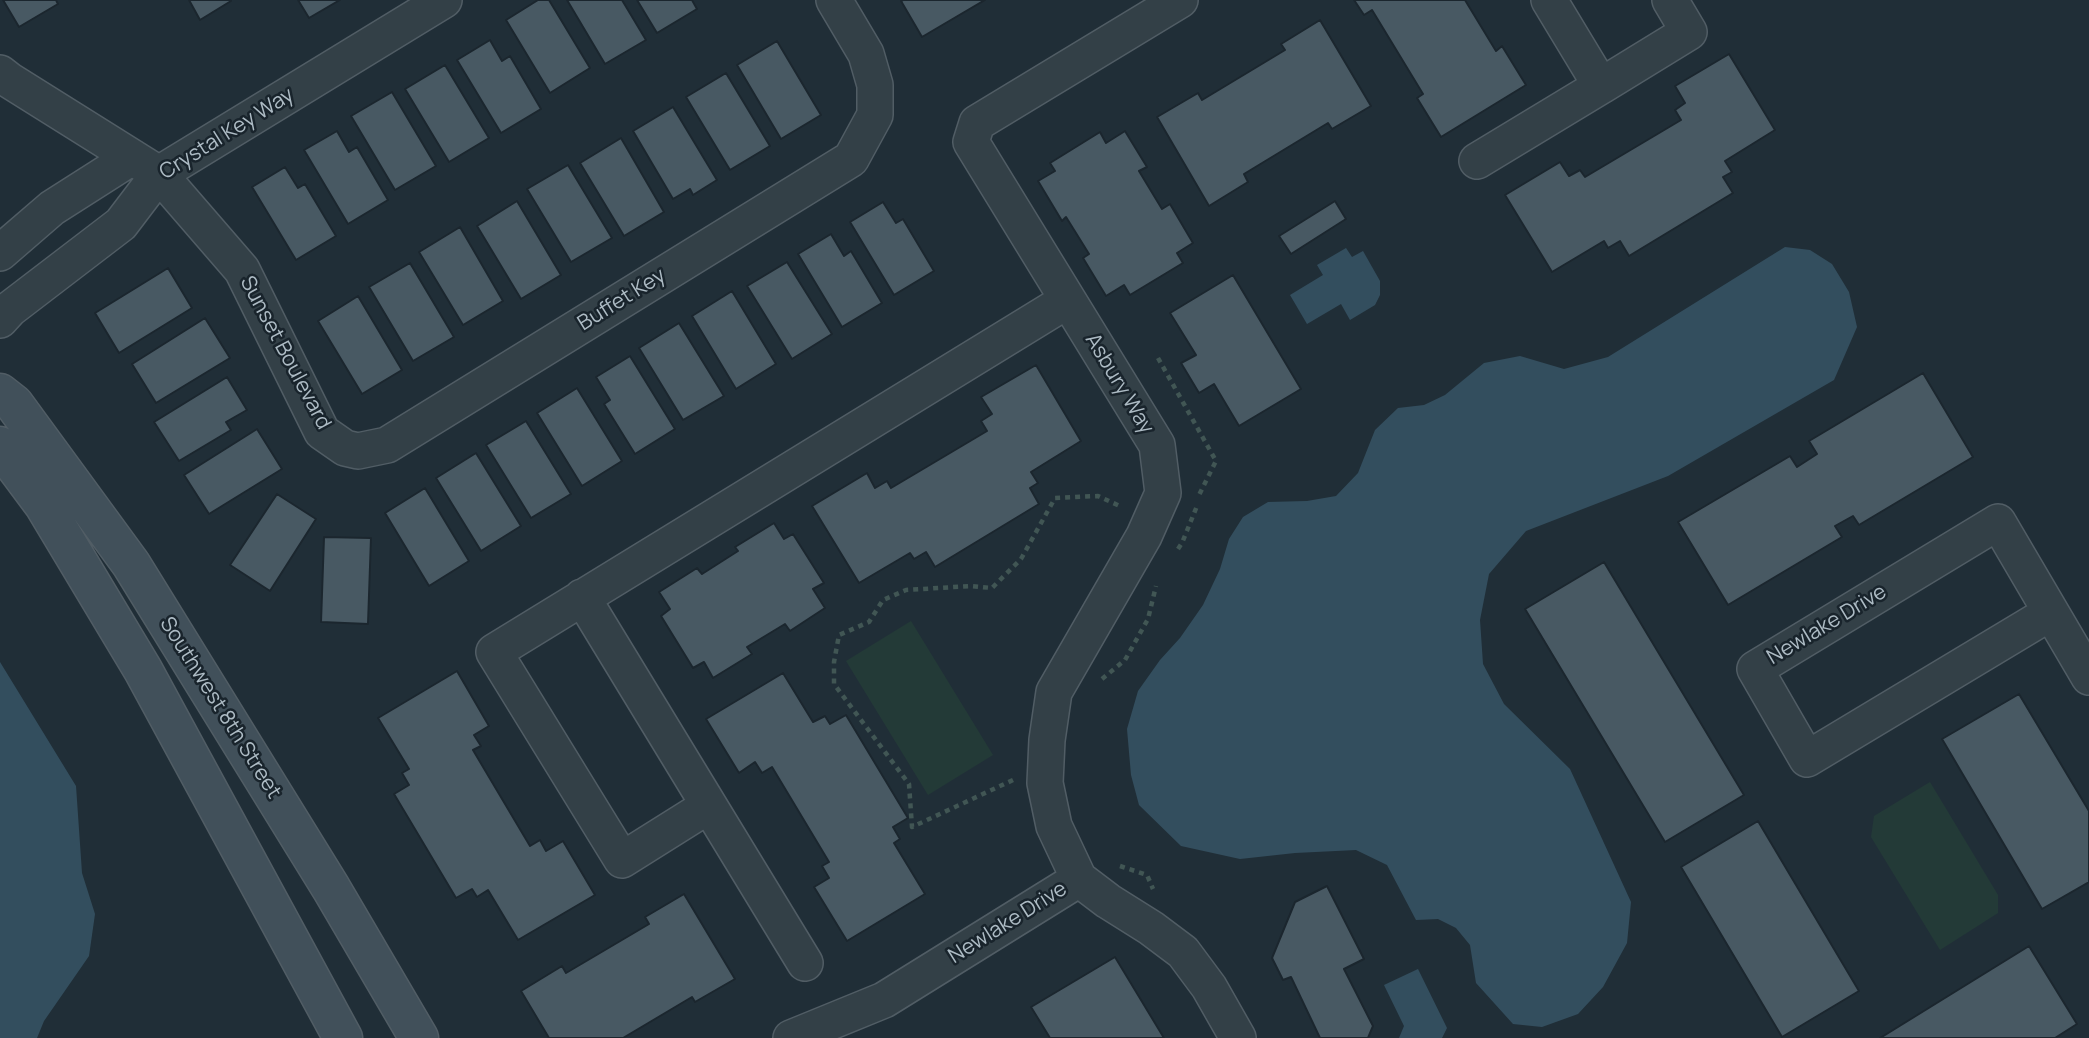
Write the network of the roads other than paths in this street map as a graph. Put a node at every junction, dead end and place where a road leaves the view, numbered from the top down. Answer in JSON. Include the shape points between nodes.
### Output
{"nodes":[{"id":1,"x":444,"y":0,"type":"edge"},
{"id":2,"x":834,"y":0,"type":"edge"},
{"id":3,"x":1180,"y":0,"type":"edge"},
{"id":4,"x":1549,"y":0,"type":"edge"},
{"id":5,"x":1670,"y":0,"type":"edge"},
{"id":6,"x":0,"y":73,"type":"edge"},
{"id":7,"x":1601,"y":86,"type":"junction"},
{"id":8,"x":1477,"y":161,"type":"dead end"},
{"id":9,"x":145,"y":165,"type":"junction"},
{"id":10,"x":0,"y":253,"type":"edge"},
{"id":11,"x":1068,"y":300,"type":"junction"},
{"id":12,"x":0,"y":320,"type":"edge"},
{"id":13,"x":0,"y":393,"type":"edge"},
{"id":14,"x":0,"y":446,"type":"edge"},
{"id":15,"x":345,"y":448,"type":"joint"},
{"id":16,"x":582,"y":597,"type":"junction"},
{"id":17,"x":2050,"y":613,"type":"junction"},
{"id":18,"x":2089,"y":677,"type":"edge"},
{"id":19,"x":708,"y":806,"type":"junction"},
{"id":20,"x":1080,"y":879,"type":"junction"},
{"id":21,"x":805,"y":963,"type":"dead end"},
{"id":22,"x":884,"y":1000,"type":"junction"},
{"id":23,"x":343,"y":1038,"type":"edge"},
{"id":24,"x":419,"y":1038,"type":"edge"},
{"id":25,"x":791,"y":1038,"type":"edge"},
{"id":26,"x":849,"y":1038,"type":"edge"},
{"id":27,"x":1238,"y":1038,"type":"edge"}],
"edges":[{"from":1,"to":9,"type":"street","name":"Crystal Key Way"},
{"from":2,"to":15,"type":"street","name":"Buffet Key","via":[[866,54],[875,85],[875,115],[851,159],[387,444]]},
{"from":3,"to":11,"type":"street","name":"Asbury Way","via":[[977,122],[971,142]]},
{"from":4,"to":7,"type":"street"},
{"from":5,"to":7,"type":"street","via":[[1689,32]]},
{"from":6,"to":9,"type":"street","name":"Sunset Boulevard"},
{"from":7,"to":8,"type":"street"},
{"from":9,"to":10,"type":"street","name":"Crystal Key Way","via":[[52,208]]},
{"from":9,"to":12,"type":"street","name":"Crystal Key Way","via":[[121,224]]},
{"from":9,"to":15,"type":"street","name":"Sunset Boulevard","via":[[242,270],[322,432]]},
{"from":11,"to":16,"type":"street"},
{"from":11,"to":20,"type":"street","name":"Asbury Way","via":[[1157,445],[1163,494],[1054,692],[1045,783],[1054,826]]},
{"from":13,"to":24,"type":"street","name":"Southwest 8th Street","via":[[14,404],[131,564]]},
{"from":14,"to":23,"type":"street","via":[[44,505],[143,670]]},
{"from":16,"to":19,"type":"street"},
{"from":16,"to":19,"type":"street","via":[[494,652],[622,860]]},
{"from":17,"to":17,"type":"street","name":"Newlake Drive","via":[[1998,522],[1755,669],[1807,759]]},
{"from":17,"to":18,"type":"street","name":"Newlake Drive"},
{"from":19,"to":21,"type":"street"},
{"from":20,"to":22,"type":"street","name":"Newlake Drive"},
{"from":20,"to":27,"type":"street","name":"Newlake Drive","via":[[1183,952]]},
{"from":22,"to":25,"type":"street","name":"Newlake Drive"},
{"from":22,"to":26,"type":"street","name":"Newlake Drive"}]}
